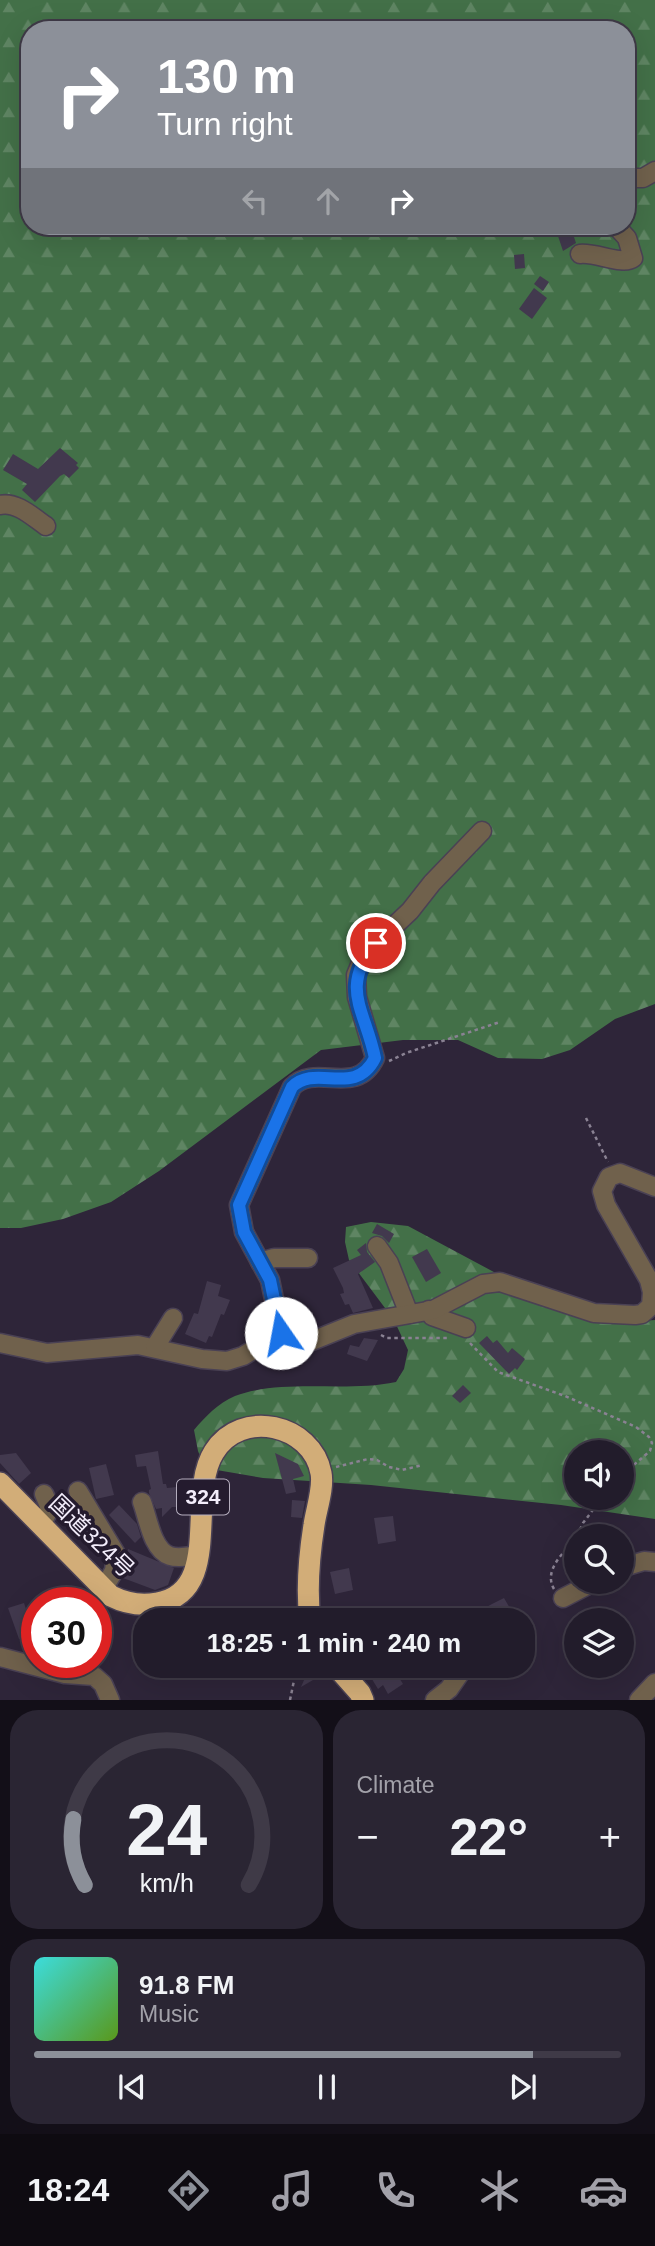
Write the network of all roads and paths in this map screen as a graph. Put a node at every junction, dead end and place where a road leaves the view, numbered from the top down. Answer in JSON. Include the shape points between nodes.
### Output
{"nodes":[{"id":1,"x":655,"y":171,"type":"edge"},
{"id":2,"x":635,"y":178,"type":"edge"},
{"id":3,"x":624,"y":235,"type":"edge"},
{"id":4,"x":580,"y":254,"type":"dead end"},
{"id":5,"x":0,"y":505,"type":"edge"},
{"id":6,"x":46,"y":526,"type":"dead end"},
{"id":7,"x":482,"y":831,"type":"dead end"},
{"id":8,"x":500,"y":1022,"type":"dead end"},
{"id":9,"x":362,"y":1075,"type":"junction"},
{"id":10,"x":586,"y":1118,"type":"dead end"},
{"id":11,"x":614,"y":1174,"type":"junction"},
{"id":12,"x":655,"y":1187,"type":"edge"},
{"id":13,"x":377,"y":1246,"type":"dead end"},
{"id":14,"x":308,"y":1258,"type":"dead end"},
{"id":15,"x":260,"y":1262,"type":"junction"},
{"id":16,"x":429,"y":1310,"type":"junction"},
{"id":17,"x":409,"y":1314,"type":"junction"},
{"id":18,"x":173,"y":1318,"type":"dead end"},
{"id":19,"x":362,"y":1322,"type":"junction"},
{"id":20,"x":281,"y":1333,"type":"junction"},
{"id":21,"x":462,"y":1336,"type":"junction"},
{"id":22,"x":0,"y":1343,"type":"edge"},
{"id":23,"x":155,"y":1347,"type":"junction"},
{"id":24,"x":424,"y":1465,"type":"dead end"},
{"id":25,"x":634,"y":1465,"type":"edge"},
{"id":26,"x":321,"y":1471,"type":"junction"},
{"id":27,"x":0,"y":1483,"type":"edge"},
{"id":28,"x":78,"y":1491,"type":"dead end"},
{"id":29,"x":44,"y":1494,"type":"dead end"},
{"id":30,"x":142,"y":1502,"type":"dead end"},
{"id":31,"x":41,"y":1525,"type":"junction"},
{"id":32,"x":564,"y":1554,"type":"edge"},
{"id":33,"x":199,"y":1555,"type":"junction"},
{"id":34,"x":655,"y":1562,"type":"edge"},
{"id":35,"x":634,"y":1564,"type":"edge"},
{"id":36,"x":101,"y":1587,"type":"edge"},
{"id":37,"x":104,"y":1587,"type":"edge"},
{"id":38,"x":112,"y":1594,"type":"edge"},
{"id":39,"x":571,"y":1594,"type":"edge"},
{"id":40,"x":563,"y":1598,"type":"joint"},
{"id":41,"x":309,"y":1608,"type":"edge"},
{"id":42,"x":0,"y":1657,"type":"edge"},
{"id":43,"x":21,"y":1662,"type":"edge"},
{"id":44,"x":96,"y":1678,"type":"edge"},
{"id":45,"x":295,"y":1678,"type":"edge"},
{"id":46,"x":346,"y":1678,"type":"edge"},
{"id":47,"x":457,"y":1678,"type":"edge"},
{"id":48,"x":655,"y":1683,"type":"edge"},
{"id":49,"x":110,"y":1700,"type":"edge"},
{"id":50,"x":290,"y":1700,"type":"edge"},
{"id":51,"x":363,"y":1700,"type":"edge"},
{"id":52,"x":435,"y":1700,"type":"edge"},
{"id":53,"x":639,"y":1700,"type":"edge"}],
"edges":[{"from":1,"to":2,"type":"street"},
{"from":3,"to":4,"type":"street","via":[[631,248],[631,261]]},
{"from":5,"to":6,"type":"street","via":[[14,505]]},
{"from":7,"to":9,"type":"street","via":[[363,958],[356,975],[357,997],[375,1058]]},
{"from":8,"to":9,"type":"path","via":[[405,1054]]},
{"from":9,"to":15,"type":"street","via":[[305,1078],[292,1087],[239,1205],[244,1232]]},
{"from":10,"to":11,"type":"path"},
{"from":11,"to":12,"type":"street"},
{"from":11,"to":16,"type":"street","via":[[602,1191],[649,1280],[653,1299],[647,1311],[627,1316],[594,1313],[500,1282],[483,1284]]},
{"from":13,"to":17,"type":"street","via":[[389,1263]]},
{"from":14,"to":15,"type":"street"},
{"from":15,"to":20,"type":"street","via":[[270,1280]]},
{"from":16,"to":17,"type":"street"},
{"from":16,"to":21,"type":"street"},
{"from":17,"to":19,"type":"street"},
{"from":18,"to":23,"type":"street"},
{"from":19,"to":20,"type":"street","via":[[312,1341]]},
{"from":19,"to":21,"type":"path","via":[[387,1338]]},
{"from":20,"to":23,"type":"street","via":[[228,1361]]},
{"from":21,"to":25,"type":"path","via":[[498,1372],[636,1427],[652,1443],[650,1451]]},
{"from":22,"to":23,"type":"street","via":[[47,1353],[122,1345]]},
{"from":24,"to":26,"type":"path","via":[[402,1470],[368,1459]]},
{"from":26,"to":33,"type":"highway","name":"国道324号","number":"324","via":[[312,1451],[291,1433],[261,1426],[230,1436],[215,1451],[205,1478]]},
{"from":26,"to":41,"type":"highway","via":[[309,1556]]},
{"from":27,"to":31,"type":"highway","name":"国道324号","number":"324"},
{"from":28,"to":37,"type":"street","via":[[116,1553],[114,1571]]},
{"from":29,"to":31,"type":"street","via":[[50,1508]]},
{"from":30,"to":33,"type":"street","via":[[163,1553],[179,1558]]},
{"from":31,"to":36,"type":"highway","name":"国道324号","number":"324"},
{"from":32,"to":40,"type":"path","via":[[550,1578]]},
{"from":33,"to":38,"type":"highway","name":"国道324号","number":"324","via":[[188,1587],[168,1602],[127,1602]]},
{"from":34,"to":35,"type":"street"},
{"from":39,"to":40,"type":"street"},
{"from":42,"to":43,"type":"street"},
{"from":44,"to":49,"type":"street"},
{"from":45,"to":50,"type":"path"},
{"from":46,"to":51,"type":"highway"},
{"from":47,"to":52,"type":"street"},
{"from":48,"to":53,"type":"street"}]}
